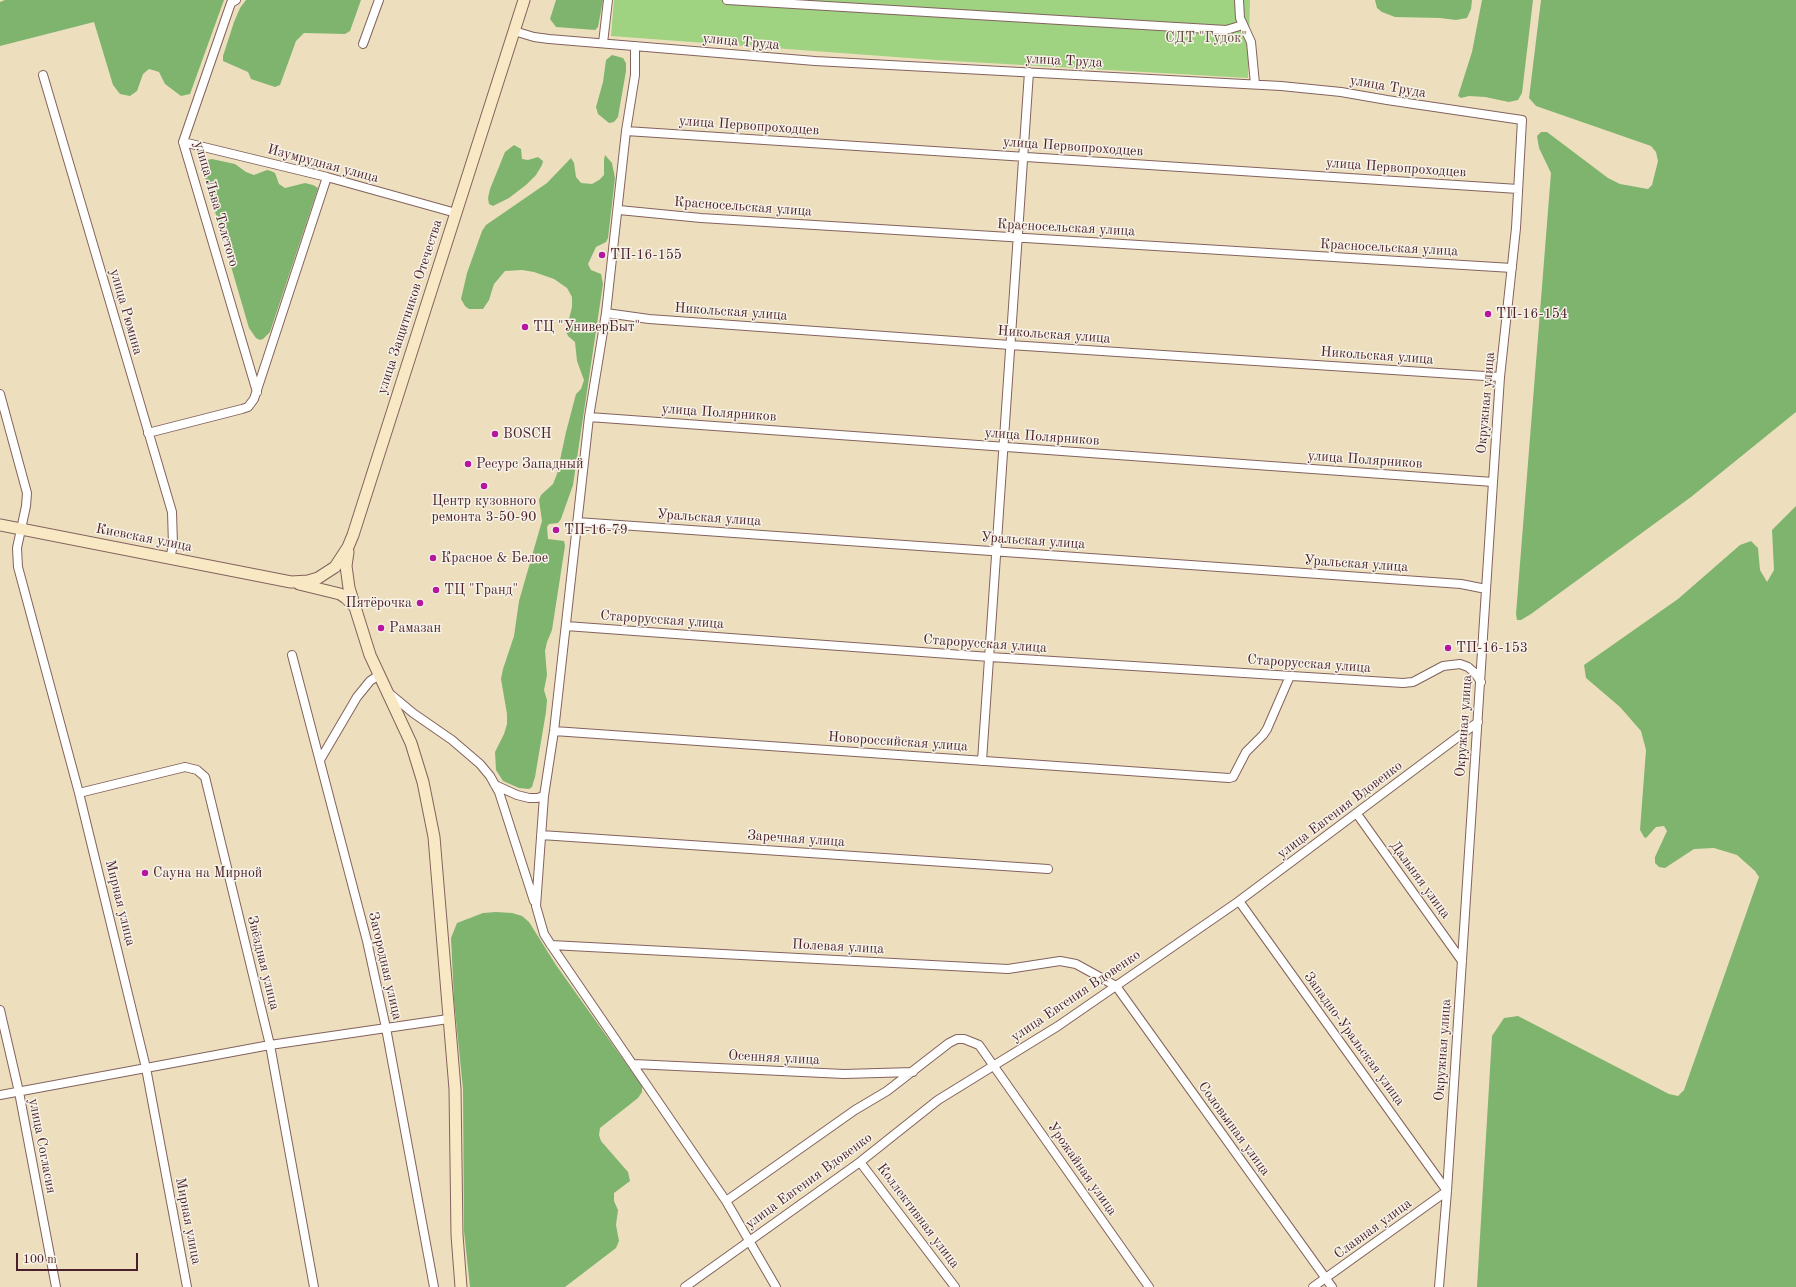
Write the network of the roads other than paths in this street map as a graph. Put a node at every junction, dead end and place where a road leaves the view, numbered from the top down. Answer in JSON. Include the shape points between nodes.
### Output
{"nodes":[{"id":1,"x":379,"y":0,"type":"edge"},
{"id":2,"x":524,"y":0,"type":"edge"},
{"id":3,"x":608,"y":0,"type":"edge"},
{"id":4,"x":727,"y":0,"type":"edge"},
{"id":5,"x":1239,"y":0,"type":"edge"},
{"id":6,"x":234,"y":1,"type":"edge"},
{"id":7,"x":1243,"y":25,"type":"junction"},
{"id":8,"x":514,"y":31,"type":"junction"},
{"id":9,"x":603,"y":43,"type":"junction"},
{"id":10,"x":364,"y":44,"type":"dead end"},
{"id":11,"x":635,"y":46,"type":"junction"},
{"id":12,"x":1029,"y":72,"type":"junction"},
{"id":13,"x":43,"y":75,"type":"dead end"},
{"id":14,"x":1255,"y":84,"type":"junction"},
{"id":15,"x":1522,"y":120,"type":"joint"},
{"id":16,"x":626,"y":131,"type":"junction"},
{"id":17,"x":183,"y":142,"type":"junction"},
{"id":18,"x":1023,"y":157,"type":"junction"},
{"id":19,"x":327,"y":177,"type":"junction"},
{"id":20,"x":1518,"y":189,"type":"junction"},
{"id":21,"x":619,"y":210,"type":"junction"},
{"id":22,"x":456,"y":213,"type":"junction"},
{"id":23,"x":1017,"y":238,"type":"junction"},
{"id":24,"x":1512,"y":268,"type":"junction"},
{"id":25,"x":606,"y":313,"type":"junction"},
{"id":26,"x":1010,"y":345,"type":"junction"},
{"id":27,"x":1500,"y":377,"type":"junction"},
{"id":28,"x":257,"y":392,"type":"junction"},
{"id":29,"x":0,"y":394,"type":"edge"},
{"id":30,"x":589,"y":417,"type":"junction"},
{"id":31,"x":148,"y":433,"type":"junction"},
{"id":32,"x":1004,"y":447,"type":"junction"},
{"id":33,"x":1493,"y":482,"type":"junction"},
{"id":34,"x":577,"y":522,"type":"junction"},
{"id":35,"x":0,"y":525,"type":"edge"},
{"id":36,"x":22,"y":529,"type":"junction"},
{"id":37,"x":348,"y":547,"type":"junction"},
{"id":38,"x":997,"y":551,"type":"junction"},
{"id":39,"x":170,"y":559,"type":"junction"},
{"id":40,"x":287,"y":582,"type":"junction"},
{"id":41,"x":1486,"y":590,"type":"junction"},
{"id":42,"x":356,"y":610,"type":"junction"},
{"id":43,"x":566,"y":626,"type":"junction"},
{"id":44,"x":292,"y":655,"type":"dead end"},
{"id":45,"x":990,"y":657,"type":"junction"},
{"id":46,"x":379,"y":675,"type":"junction"},
{"id":47,"x":1290,"y":676,"type":"junction"},
{"id":48,"x":1481,"y":682,"type":"junction"},
{"id":49,"x":388,"y":692,"type":"junction"},
{"id":50,"x":1478,"y":722,"type":"junction"},
{"id":51,"x":554,"y":731,"type":"junction"},
{"id":52,"x":320,"y":760,"type":"junction"},
{"id":53,"x":982,"y":761,"type":"junction"},
{"id":54,"x":495,"y":785,"type":"junction"},
{"id":55,"x":79,"y":793,"type":"junction"},
{"id":56,"x":544,"y":796,"type":"junction"},
{"id":57,"x":1357,"y":814,"type":"junction"},
{"id":58,"x":542,"y":835,"type":"junction"},
{"id":59,"x":1048,"y":869,"type":"dead end"},
{"id":60,"x":1239,"y":901,"type":"junction"},
{"id":61,"x":536,"y":906,"type":"junction"},
{"id":62,"x":551,"y":945,"type":"junction"},
{"id":63,"x":1462,"y":961,"type":"junction"},
{"id":64,"x":1116,"y":986,"type":"junction"},
{"id":65,"x":0,"y":1010,"type":"edge"},
{"id":66,"x":448,"y":1019,"type":"junction"},
{"id":67,"x":386,"y":1028,"type":"junction"},
{"id":68,"x":270,"y":1045,"type":"junction"},
{"id":69,"x":634,"y":1064,"type":"junction"},
{"id":70,"x":993,"y":1066,"type":"junction"},
{"id":71,"x":146,"y":1068,"type":"junction"},
{"id":72,"x":913,"y":1072,"type":"junction"},
{"id":73,"x":19,"y":1092,"type":"junction"},
{"id":74,"x":0,"y":1095,"type":"edge"},
{"id":75,"x":860,"y":1162,"type":"junction"},
{"id":76,"x":1447,"y":1191,"type":"junction"},
{"id":77,"x":726,"y":1201,"type":"junction"},
{"id":78,"x":749,"y":1242,"type":"junction"},
{"id":79,"x":1325,"y":1279,"type":"junction"},
{"id":80,"x":56,"y":1287,"type":"edge"},
{"id":81,"x":187,"y":1287,"type":"edge"},
{"id":82,"x":314,"y":1287,"type":"edge"},
{"id":83,"x":434,"y":1287,"type":"edge"},
{"id":84,"x":461,"y":1287,"type":"edge"},
{"id":85,"x":685,"y":1287,"type":"edge"},
{"id":86,"x":776,"y":1287,"type":"edge"},
{"id":87,"x":955,"y":1287,"type":"edge"},
{"id":88,"x":1149,"y":1287,"type":"edge"},
{"id":89,"x":1313,"y":1287,"type":"edge"},
{"id":90,"x":1332,"y":1287,"type":"edge"},
{"id":91,"x":1439,"y":1287,"type":"edge"}],
"edges":[{"from":1,"to":10,"type":"street"},
{"from":2,"to":8,"type":"main road","name":"улица Защитников Отечества"},
{"from":3,"to":9,"type":"street"},
{"from":4,"to":7,"type":"street","via":[[1226,30]]},
{"from":5,"to":7,"type":"street","via":[[1238,13]]},
{"from":6,"to":17,"type":"street","name":"улица Льва Толстого"},
{"from":7,"to":14,"type":"street","via":[[1251,42]]},
{"from":8,"to":9,"type":"street","name":"улица Труда","via":[[534,37]]},
{"from":8,"to":22,"type":"main road","name":"улица Защитников Отечества"},
{"from":9,"to":11,"type":"street","name":"улица Труда"},
{"from":11,"to":12,"type":"street","name":"улица Труда","via":[[815,61]]},
{"from":11,"to":16,"type":"street","via":[[635,75]]},
{"from":12,"to":14,"type":"street","name":"улица Труда"},
{"from":12,"to":18,"type":"street"},
{"from":13,"to":31,"type":"street","name":"улица Рюмина"},
{"from":14,"to":15,"type":"street","name":"улица Труда","via":[[1341,92]]},
{"from":15,"to":20,"type":"street","name":"Окружная улица"},
{"from":16,"to":18,"type":"street","name":"улица Первопроходцев"},
{"from":16,"to":21,"type":"street"},
{"from":17,"to":19,"type":"street","name":"Изумрудная улица"},
{"from":17,"to":28,"type":"street","name":"улица Льва Толстого"},
{"from":18,"to":20,"type":"street","name":"улица Первопроходцев"},
{"from":18,"to":23,"type":"street"},
{"from":19,"to":22,"type":"street","name":"Изумрудная улица"},
{"from":19,"to":28,"type":"street"},
{"from":20,"to":24,"type":"street","name":"Окружная улица"},
{"from":21,"to":23,"type":"street","name":"Красносельская улица","via":[[700,218]]},
{"from":21,"to":25,"type":"street"},
{"from":22,"to":37,"type":"main road","name":"улица Защитников Отечества"},
{"from":23,"to":24,"type":"street","name":"Красносельская улица"},
{"from":23,"to":26,"type":"street"},
{"from":24,"to":27,"type":"street","name":"Окружная улица"},
{"from":25,"to":26,"type":"street","name":"Никольская улица","via":[[649,319]]},
{"from":25,"to":30,"type":"street"},
{"from":26,"to":27,"type":"street","name":"Никольская улица"},
{"from":26,"to":32,"type":"street"},
{"from":27,"to":33,"type":"street","name":"Окружная улица"},
{"from":28,"to":31,"type":"street","via":[[251,404],[242,409]]},
{"from":29,"to":36,"type":"street","name":"Мирная улица","via":[[27,493]]},
{"from":30,"to":32,"type":"street","name":"улица Полярников"},
{"from":30,"to":34,"type":"street"},
{"from":31,"to":39,"type":"street","name":"улица Рюмина","via":[[172,512],[173,545]]},
{"from":32,"to":33,"type":"street","name":"улица Полярников"},
{"from":32,"to":38,"type":"street"},
{"from":33,"to":41,"type":"street","name":"Окружная улица"},
{"from":34,"to":38,"type":"street","name":"Уральская улица"},
{"from":34,"to":43,"type":"street"},
{"from":35,"to":36,"type":"main road","name":"Киевская улица"},
{"from":36,"to":39,"type":"main road","name":"Киевская улица"},
{"from":36,"to":55,"type":"street","name":"Мирная улица","via":[[17,548],[18,567]]},
{"from":37,"to":40,"type":"main road","name":"улица Защитников Отечества","via":[[342,559],[328,573],[308,581]]},
{"from":37,"to":42,"type":"main road","via":[[346,578]]},
{"from":38,"to":41,"type":"street","name":"Уральская улица","via":[[1461,584]]},
{"from":38,"to":45,"type":"street"},
{"from":39,"to":40,"type":"main road","name":"Киевская улица"},
{"from":40,"to":42,"type":"main road","via":[[340,594]]},
{"from":41,"to":48,"type":"street","name":"Окружная улица"},
{"from":42,"to":46,"type":"main road"},
{"from":43,"to":45,"type":"street","name":"Старорусская улица"},
{"from":43,"to":51,"type":"street"},
{"from":44,"to":52,"type":"street","name":"Загородная улица"},
{"from":45,"to":47,"type":"street","name":"Старорусская улица"},
{"from":45,"to":53,"type":"street"},
{"from":46,"to":49,"type":"main road"},
{"from":46,"to":52,"type":"street","via":[[370,681],[357,697]]},
{"from":47,"to":48,"type":"street","name":"Старорусская улица","via":[[1403,683],[1412,682],[1431,671],[1452,664],[1468,667]]},
{"from":47,"to":53,"type":"street","name":"Новороссийская улица","via":[[1267,729],[1246,752],[1233,777]]},
{"from":48,"to":50,"type":"street","name":"Окружная улица"},
{"from":49,"to":54,"type":"street","via":[[480,764]]},
{"from":49,"to":66,"type":"main road","via":[[411,743],[429,809],[436,857]]},
{"from":50,"to":57,"type":"street","name":"улица Евгения Вдовенко"},
{"from":50,"to":63,"type":"street","name":"Окружная улица"},
{"from":51,"to":53,"type":"street","name":"Новороссийская улица"},
{"from":51,"to":56,"type":"street"},
{"from":52,"to":67,"type":"street","name":"Загородная улица","via":[[360,911]]},
{"from":54,"to":56,"type":"street","via":[[529,798]]},
{"from":54,"to":61,"type":"street","via":[[518,845]]},
{"from":55,"to":68,"type":"street","name":"Звёздная улица","via":[[185,767],[197,770],[205,777]]},
{"from":55,"to":71,"type":"street","name":"Мирная улица"},
{"from":56,"to":58,"type":"street"},
{"from":57,"to":60,"type":"street","name":"улица Евгения Вдовенко"},
{"from":57,"to":63,"type":"street","name":"Дальняя улица"},
{"from":58,"to":59,"type":"street","name":"Заречная улица"},
{"from":58,"to":61,"type":"street"},
{"from":60,"to":64,"type":"street","name":"улица Евгения Вдовенко"},
{"from":60,"to":76,"type":"street","name":"Западно-Уральская улица"},
{"from":61,"to":62,"type":"street","via":[[542,928]]},
{"from":62,"to":64,"type":"street","name":"Полевая улица","via":[[1008,969],[1069,962]]},
{"from":62,"to":69,"type":"street"},
{"from":63,"to":76,"type":"street","name":"Окружная улица"},
{"from":64,"to":70,"type":"street","name":"улица Евгения Вдовенко"},
{"from":64,"to":79,"type":"street","name":"Соловьиная улица"},
{"from":65,"to":73,"type":"street","name":"улица Согласия"},
{"from":66,"to":67,"type":"street"},
{"from":66,"to":84,"type":"main road","via":[[455,1089],[457,1234]]},
{"from":67,"to":68,"type":"street"},
{"from":67,"to":83,"type":"street","name":"Загородная улица"},
{"from":68,"to":71,"type":"street"},
{"from":68,"to":82,"type":"street","name":"Звёздная улица"},
{"from":69,"to":72,"type":"street","name":"Осенняя улица","via":[[844,1074]]},
{"from":69,"to":77,"type":"street"},
{"from":70,"to":72,"type":"street","name":"Урожайная улица","via":[[979,1046],[964,1039],[956,1039]]},
{"from":70,"to":75,"type":"street","name":"улица Евгения Вдовенко","via":[[938,1100]]},
{"from":70,"to":88,"type":"street","name":"Урожайная улица"},
{"from":71,"to":73,"type":"street"},
{"from":71,"to":81,"type":"street","name":"Мирная улица"},
{"from":72,"to":77,"type":"street"},
{"from":73,"to":74,"type":"street"},
{"from":73,"to":80,"type":"street","name":"улица Согласия"},
{"from":75,"to":78,"type":"street","name":"улица Евгения Вдовенко"},
{"from":75,"to":87,"type":"street","name":"Коллективная улица"},
{"from":76,"to":79,"type":"street","name":"Славная улица"},
{"from":76,"to":91,"type":"street","name":"Окружная улица"},
{"from":77,"to":78,"type":"street"},
{"from":78,"to":85,"type":"street","name":"улица Евгения Вдовенко"},
{"from":78,"to":86,"type":"street"},
{"from":79,"to":89,"type":"street","name":"Славная улица"},
{"from":79,"to":90,"type":"street","name":"Соловьиная улица"}]}
